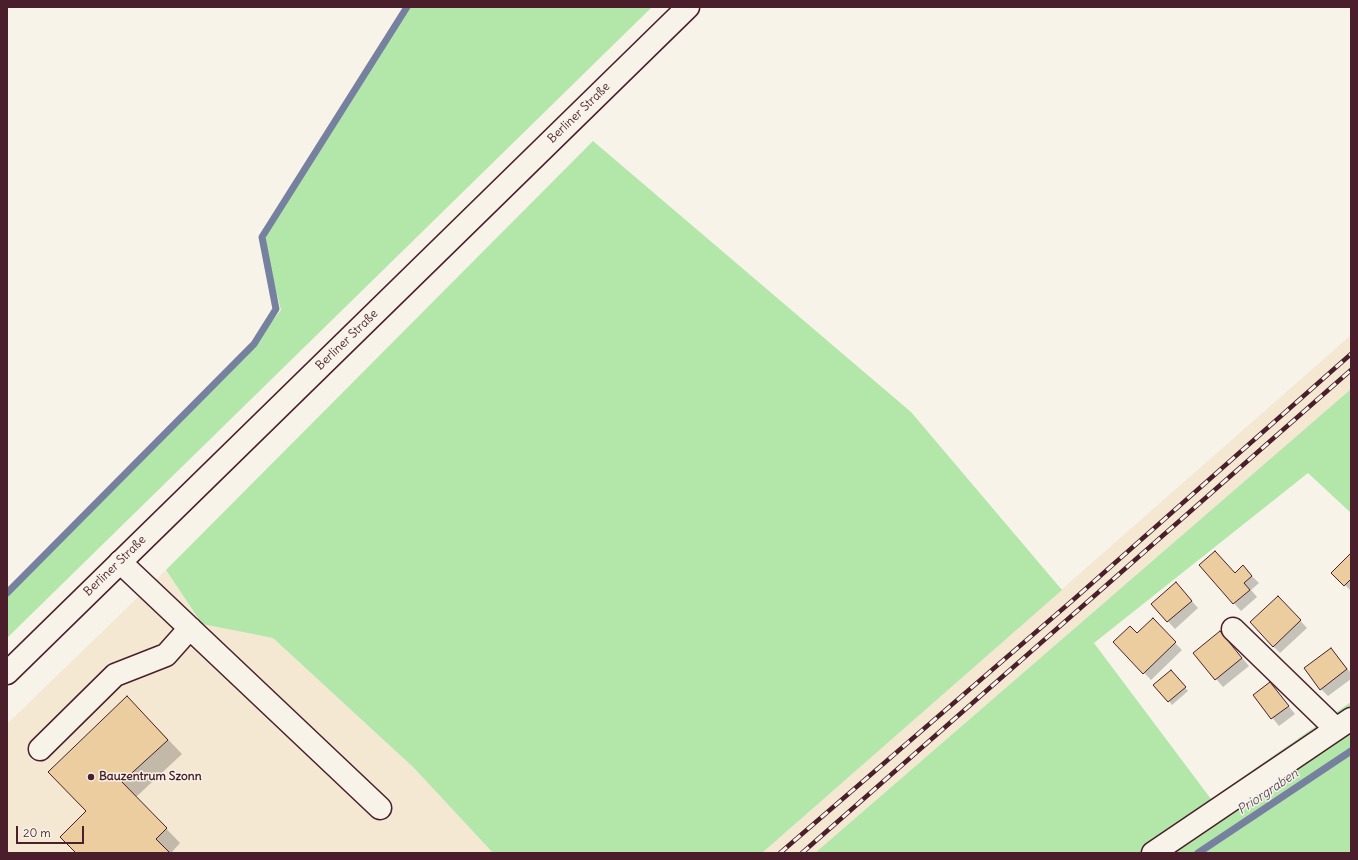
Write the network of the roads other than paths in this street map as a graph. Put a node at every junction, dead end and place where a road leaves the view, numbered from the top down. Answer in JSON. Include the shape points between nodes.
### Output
{"nodes":[{"id":1,"x":688,"y":7,"type":"edge"},
{"id":2,"x":120,"y":562,"type":"junction"},
{"id":3,"x":190,"y":628,"type":"junction"},
{"id":4,"x":1233,"y":629,"type":"dead end"},
{"id":5,"x":7,"y":673,"type":"edge"},
{"id":6,"x":1344,"y":724,"type":"edge"},
{"id":7,"x":40,"y":749,"type":"dead end"},
{"id":8,"x":380,"y":808,"type":"dead end"},
{"id":9,"x":1153,"y":853,"type":"edge"}],
"edges":[{"from":1,"to":2,"type":"main road","name":"Berliner Straße"},
{"from":2,"to":3,"type":"main road"},
{"from":2,"to":5,"type":"main road","name":"Berliner Straße"},
{"from":3,"to":7,"type":"main road","via":[[166,655],[115,675]]},
{"from":3,"to":8,"type":"main road"},
{"from":4,"to":6,"type":"main road"},
{"from":6,"to":9,"type":"main road"}]}
